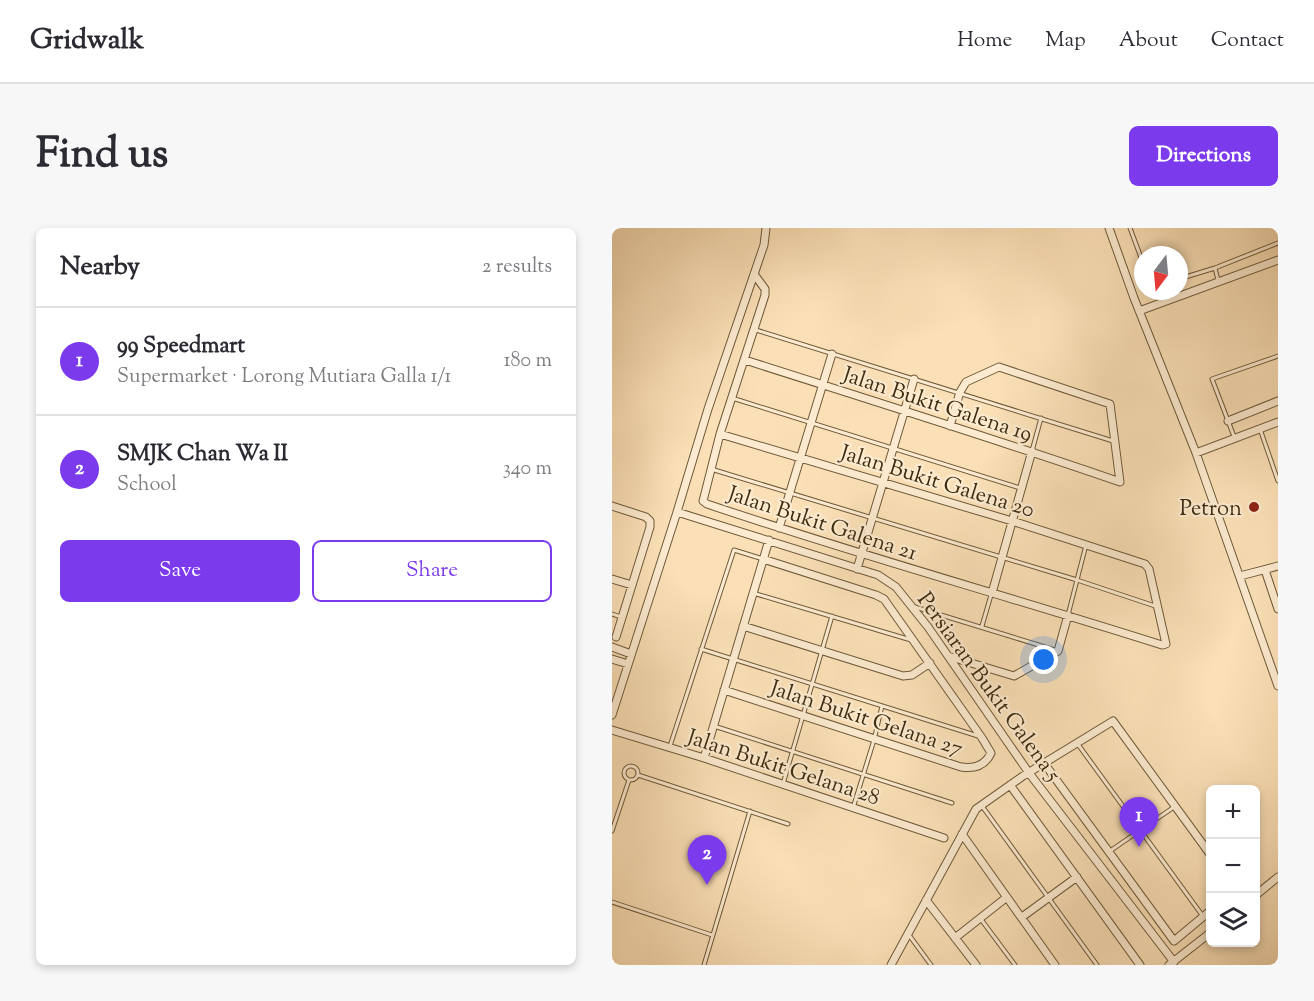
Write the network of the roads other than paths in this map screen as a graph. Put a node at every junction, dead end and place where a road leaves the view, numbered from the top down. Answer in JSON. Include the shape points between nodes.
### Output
{"nodes":[{"id":1,"x":766,"y":228,"type":"edge"},
{"id":2,"x":1109,"y":228,"type":"edge"},
{"id":3,"x":1130,"y":228,"type":"edge"},
{"id":4,"x":1278,"y":243,"type":"edge"},
{"id":5,"x":1137,"y":246,"type":"edge"},
{"id":6,"x":1276,"y":261,"type":"edge"},
{"id":7,"x":1215,"y":268,"type":"junction"},
{"id":8,"x":1278,"y":269,"type":"edge"},
{"id":9,"x":754,"y":274,"type":"junction"},
{"id":10,"x":1188,"y":276,"type":"edge"},
{"id":11,"x":1219,"y":282,"type":"junction"},
{"id":12,"x":1139,"y":311,"type":"junction"},
{"id":13,"x":754,"y":329,"type":"junction"},
{"id":14,"x":832,"y":354,"type":"junction"},
{"id":15,"x":1278,"y":356,"type":"edge"},
{"id":16,"x":745,"y":360,"type":"junction"},
{"id":17,"x":914,"y":379,"type":"junction"},
{"id":18,"x":823,"y":386,"type":"junction"},
{"id":19,"x":960,"y":392,"type":"junction"},
{"id":20,"x":732,"y":399,"type":"junction"},
{"id":21,"x":1278,"y":401,"type":"edge"},
{"id":22,"x":903,"y":412,"type":"junction"},
{"id":23,"x":1041,"y":418,"type":"junction"},
{"id":24,"x":1228,"y":421,"type":"junction"},
{"id":25,"x":1278,"y":422,"type":"edge"},
{"id":26,"x":811,"y":424,"type":"junction"},
{"id":27,"x":950,"y":426,"type":"junction"},
{"id":28,"x":1260,"y":429,"type":"junction"},
{"id":29,"x":720,"y":434,"type":"junction"},
{"id":30,"x":1234,"y":439,"type":"junction"},
{"id":31,"x":1115,"y":442,"type":"junction"},
{"id":32,"x":891,"y":449,"type":"junction"},
{"id":33,"x":1032,"y":451,"type":"junction"},
{"id":34,"x":1196,"y":453,"type":"junction"},
{"id":35,"x":801,"y":457,"type":"junction"},
{"id":36,"x":710,"y":469,"type":"junction"},
{"id":37,"x":1278,"y":481,"type":"edge"},
{"id":38,"x":882,"y":482,"type":"junction"},
{"id":39,"x":1021,"y":488,"type":"junction"},
{"id":40,"x":789,"y":493,"type":"junction"},
{"id":41,"x":612,"y":506,"type":"edge"},
{"id":42,"x":677,"y":512,"type":"junction"},
{"id":43,"x":871,"y":519,"type":"junction"},
{"id":44,"x":1012,"y":521,"type":"junction"},
{"id":45,"x":779,"y":528,"type":"junction"},
{"id":46,"x":769,"y":540,"type":"junction"},
{"id":47,"x":1086,"y":544,"type":"junction"},
{"id":48,"x":861,"y":555,"type":"junction"},
{"id":49,"x":1002,"y":558,"type":"junction"},
{"id":50,"x":763,"y":559,"type":"junction"},
{"id":51,"x":1278,"y":566,"type":"edge"},
{"id":52,"x":857,"y":569,"type":"junction"},
{"id":53,"x":1265,"y":570,"type":"junction"},
{"id":54,"x":1240,"y":576,"type":"junction"},
{"id":55,"x":612,"y":579,"type":"edge"},
{"id":56,"x":1077,"y":580,"type":"junction"},
{"id":57,"x":632,"y":585,"type":"junction"},
{"id":58,"x":753,"y":593,"type":"junction"},
{"id":59,"x":992,"y":593,"type":"junction"},
{"id":60,"x":911,"y":606,"type":"junction"},
{"id":61,"x":1159,"y":608,"type":"junction"},
{"id":62,"x":1278,"y":609,"type":"edge"},
{"id":63,"x":612,"y":614,"type":"edge"},
{"id":64,"x":1068,"y":615,"type":"junction"},
{"id":65,"x":832,"y":616,"type":"junction"},
{"id":66,"x":622,"y":618,"type":"junction"},
{"id":67,"x":743,"y":626,"type":"junction"},
{"id":68,"x":982,"y":626,"type":"junction"},
{"id":69,"x":616,"y":637,"type":"dead end"},
{"id":70,"x":915,"y":642,"type":"junction"},
{"id":71,"x":612,"y":647,"type":"edge"},
{"id":72,"x":701,"y":649,"type":"junction"},
{"id":73,"x":823,"y":651,"type":"junction"},
{"id":74,"x":1058,"y":651,"type":"junction"},
{"id":75,"x":631,"y":654,"type":"junction"},
{"id":76,"x":948,"y":656,"type":"junction"},
{"id":77,"x":612,"y":659,"type":"edge"},
{"id":78,"x":733,"y":659,"type":"junction"},
{"id":79,"x":930,"y":663,"type":"junction"},
{"id":80,"x":628,"y":664,"type":"junction"},
{"id":81,"x":813,"y":685,"type":"junction"},
{"id":82,"x":1278,"y":686,"type":"edge"},
{"id":83,"x":724,"y":690,"type":"junction"},
{"id":84,"x":882,"y":706,"type":"junction"},
{"id":85,"x":612,"y":715,"type":"edge"},
{"id":86,"x":803,"y":716,"type":"junction"},
{"id":87,"x":714,"y":726,"type":"junction"},
{"id":88,"x":612,"y":730,"type":"edge"},
{"id":89,"x":982,"y":738,"type":"junction"},
{"id":90,"x":874,"y":740,"type":"junction"},
{"id":91,"x":1077,"y":743,"type":"junction"},
{"id":92,"x":670,"y":747,"type":"junction"},
{"id":93,"x":793,"y":751,"type":"junction"},
{"id":94,"x":704,"y":758,"type":"junction"},
{"id":95,"x":1044,"y":763,"type":"junction"},
{"id":96,"x":1029,"y":773,"type":"junction"},
{"id":97,"x":863,"y":774,"type":"junction"},
{"id":98,"x":638,"y":775,"type":"junction"},
{"id":99,"x":629,"y":780,"type":"junction"},
{"id":100,"x":783,"y":784,"type":"junction"},
{"id":101,"x":1010,"y":785,"type":"junction"},
{"id":102,"x":952,"y":803,"type":"dead end"},
{"id":103,"x":982,"y":805,"type":"junction"},
{"id":104,"x":1175,"y":806,"type":"junction"},
{"id":105,"x":853,"y":808,"type":"junction"},
{"id":106,"x":750,"y":811,"type":"junction"},
{"id":107,"x":788,"y":824,"type":"dead end"},
{"id":108,"x":1140,"y":829,"type":"junction"},
{"id":109,"x":612,"y":831,"type":"edge"},
{"id":110,"x":962,"y":834,"type":"junction"},
{"id":111,"x":944,"y":838,"type":"dead end"},
{"id":112,"x":1206,"y":849,"type":"edge"},
{"id":113,"x":1108,"y":852,"type":"junction"},
{"id":114,"x":1077,"y":877,"type":"junction"},
{"id":115,"x":1278,"y":877,"type":"edge"},
{"id":116,"x":1258,"y":893,"type":"edge"},
{"id":117,"x":1007,"y":897,"type":"junction"},
{"id":118,"x":1048,"y":898,"type":"junction"},
{"id":119,"x":926,"y":900,"type":"junction"},
{"id":120,"x":612,"y":903,"type":"edge"},
{"id":121,"x":1206,"y":914,"type":"edge"},
{"id":122,"x":1203,"y":916,"type":"junction"},
{"id":123,"x":980,"y":918,"type":"junction"},
{"id":124,"x":1022,"y":918,"type":"junction"},
{"id":125,"x":908,"y":933,"type":"junction"},
{"id":126,"x":712,"y":935,"type":"junction"},
{"id":127,"x":1206,"y":936,"type":"edge"},
{"id":128,"x":955,"y":938,"type":"junction"},
{"id":129,"x":1172,"y":964,"type":"edge"},
{"id":130,"x":704,"y":965,"type":"edge"},
{"id":131,"x":891,"y":965,"type":"edge"},
{"id":132,"x":931,"y":965,"type":"edge"},
{"id":133,"x":976,"y":965,"type":"edge"},
{"id":134,"x":1015,"y":965,"type":"edge"},
{"id":135,"x":1055,"y":965,"type":"edge"},
{"id":136,"x":1097,"y":965,"type":"edge"},
{"id":137,"x":1140,"y":965,"type":"edge"}],
"edges":[{"from":1,"to":9,"type":"street"},
{"from":2,"to":12,"type":"street"},
{"from":3,"to":5,"type":"lane"},
{"from":4,"to":7,"type":"lane"},
{"from":6,"to":8,"type":"lane"},
{"from":6,"to":11,"type":"street"},
{"from":7,"to":10,"type":"lane"},
{"from":7,"to":11,"type":"lane"},
{"from":9,"to":13,"type":"street","name":"Jalan Bukit Galena 21","via":[[766,291]]},
{"from":9,"to":42,"type":"street"},
{"from":11,"to":12,"type":"street"},
{"from":12,"to":34,"type":"street"},
{"from":13,"to":14,"type":"lane"},
{"from":13,"to":16,"type":"street","name":"Jalan Bukit Galena 21"},
{"from":14,"to":17,"type":"lane"},
{"from":14,"to":18,"type":"street"},
{"from":15,"to":24,"type":"lane","via":[[1212,379]]},
{"from":16,"to":18,"type":"street","name":"Jalan Bukit Galena 19"},
{"from":16,"to":20,"type":"street","name":"Jalan Bukit Galena 21"},
{"from":17,"to":19,"type":"lane"},
{"from":17,"to":22,"type":"street"},
{"from":18,"to":22,"type":"street","name":"Jalan Bukit Galena 19"},
{"from":18,"to":26,"type":"street"},
{"from":19,"to":23,"type":"lane"},
{"from":19,"to":27,"type":"street"},
{"from":19,"to":31,"type":"street","via":[[966,382],[999,367],[1110,404]]},
{"from":20,"to":26,"type":"lane"},
{"from":20,"to":29,"type":"street","name":"Jalan Bukit Galena 21"},
{"from":21,"to":24,"type":"street"},
{"from":22,"to":27,"type":"street","name":"Jalan Bukit Galena 19"},
{"from":22,"to":32,"type":"street"},
{"from":23,"to":31,"type":"lane"},
{"from":23,"to":33,"type":"lane"},
{"from":24,"to":30,"type":"lane"},
{"from":25,"to":28,"type":"street"},
{"from":26,"to":32,"type":"lane"},
{"from":26,"to":35,"type":"street"},
{"from":27,"to":33,"type":"street","name":"Jalan Bukit Galena 19"},
{"from":28,"to":30,"type":"street"},
{"from":28,"to":37,"type":"lane"},
{"from":29,"to":35,"type":"street","name":"Jalan Bukit Galena 20"},
{"from":29,"to":36,"type":"street","name":"Jalan Bukit Galena 21"},
{"from":30,"to":34,"type":"street"},
{"from":31,"to":33,"type":"street","name":"Jalan Bukit Galena 19","via":[[1120,482]]},
{"from":32,"to":38,"type":"street"},
{"from":32,"to":39,"type":"lane"},
{"from":33,"to":39,"type":"street"},
{"from":34,"to":54,"type":"street"},
{"from":35,"to":38,"type":"street","name":"Jalan Bukit Galena 20"},
{"from":35,"to":40,"type":"street"},
{"from":36,"to":40,"type":"lane"},
{"from":36,"to":45,"type":"street","name":"Jalan Bukit Galena 21","via":[[703,501]]},
{"from":38,"to":43,"type":"street"},
{"from":38,"to":44,"type":"street","name":"Jalan Bukit Galena 20"},
{"from":39,"to":44,"type":"street"},
{"from":40,"to":43,"type":"lane"},
{"from":40,"to":45,"type":"street"},
{"from":41,"to":57,"type":"street","via":[[650,521]]},
{"from":42,"to":46,"type":"street","name":"Persiaran Bukit Galena 5"},
{"from":42,"to":75,"type":"street"},
{"from":43,"to":48,"type":"street"},
{"from":43,"to":49,"type":"lane"},
{"from":44,"to":47,"type":"street","name":"Jalan Bukit Galena 20"},
{"from":44,"to":49,"type":"street"},
{"from":45,"to":48,"type":"street","name":"Jalan Bukit Galena 21"},
{"from":46,"to":50,"type":"street"},
{"from":46,"to":52,"type":"street","name":"Persiaran Bukit Galena 5"},
{"from":47,"to":56,"type":"lane"},
{"from":47,"to":61,"type":"street","name":"Jalan Bukit Galena 20","via":[[1145,564]]},
{"from":48,"to":52,"type":"street"},
{"from":48,"to":59,"type":"street","name":"Jalan Bukit Galena 21"},
{"from":49,"to":56,"type":"lane"},
{"from":49,"to":59,"type":"street"},
{"from":50,"to":58,"type":"street"},
{"from":50,"to":70,"type":"street","via":[[876,594],[888,603]]},
{"from":50,"to":72,"type":"lane","via":[[734,550]]},
{"from":51,"to":53,"type":"street"},
{"from":52,"to":60,"type":"street","name":"Persiaran Bukit Galena 5","via":[[878,575],[896,587]]},
{"from":53,"to":54,"type":"street"},
{"from":53,"to":62,"type":"street"},
{"from":54,"to":82,"type":"street"},
{"from":55,"to":57,"type":"street"},
{"from":56,"to":61,"type":"lane"},
{"from":56,"to":64,"type":"lane"},
{"from":57,"to":66,"type":"street"},
{"from":58,"to":65,"type":"lane"},
{"from":58,"to":67,"type":"street"},
{"from":59,"to":64,"type":"street","name":"Jalan Bukit Galena 21"},
{"from":59,"to":68,"type":"lane"},
{"from":60,"to":68,"type":"lane"},
{"from":60,"to":76,"type":"street","name":"Persiaran Bukit Galena 5"},
{"from":61,"to":64,"type":"street","name":"Jalan Bukit Galena 21","via":[[1167,641],[1162,645]]},
{"from":63,"to":66,"type":"lane"},
{"from":64,"to":74,"type":"street"},
{"from":65,"to":70,"type":"lane"},
{"from":65,"to":73,"type":"lane"},
{"from":66,"to":69,"type":"street"},
{"from":67,"to":73,"type":"street"},
{"from":67,"to":78,"type":"street"},
{"from":68,"to":74,"type":"lane"},
{"from":70,"to":79,"type":"street"},
{"from":71,"to":75,"type":"street"},
{"from":72,"to":78,"type":"lane"},
{"from":72,"to":92,"type":"lane"},
{"from":73,"to":79,"type":"street","via":[[906,677]]},
{"from":73,"to":81,"type":"lane"},
{"from":74,"to":76,"type":"street","via":[[1014,676]]},
{"from":75,"to":80,"type":"street"},
{"from":76,"to":96,"type":"street","name":"Persiaran Bukit Galena 5"},
{"from":77,"to":80,"type":"street"},
{"from":78,"to":81,"type":"lane"},
{"from":78,"to":83,"type":"street"},
{"from":79,"to":89,"type":"street"},
{"from":80,"to":85,"type":"street"},
{"from":81,"to":84,"type":"lane"},
{"from":81,"to":86,"type":"lane"},
{"from":83,"to":86,"type":"street","name":"Jalan Bukit Gelana 27"},
{"from":83,"to":87,"type":"street"},
{"from":84,"to":89,"type":"lane"},
{"from":84,"to":90,"type":"lane"},
{"from":86,"to":90,"type":"street","name":"Jalan Bukit Gelana 27"},
{"from":86,"to":93,"type":"lane"},
{"from":87,"to":93,"type":"lane"},
{"from":87,"to":94,"type":"street"},
{"from":88,"to":92,"type":"street","name":"Jalan Bukit Gelana 28"},
{"from":89,"to":90,"type":"street","name":"Jalan Bukit Gelana 27","via":[[990,749],[989,757],[970,768]]},
{"from":90,"to":97,"type":"lane"},
{"from":91,"to":95,"type":"street"},
{"from":91,"to":104,"type":"street","via":[[1113,721]]},
{"from":91,"to":108,"type":"lane"},
{"from":92,"to":94,"type":"street","name":"Jalan Bukit Gelana 28"},
{"from":93,"to":97,"type":"lane"},
{"from":93,"to":100,"type":"lane"},
{"from":94,"to":100,"type":"street","name":"Jalan Bukit Gelana 28"},
{"from":95,"to":96,"type":"street"},
{"from":95,"to":113,"type":"street"},
{"from":96,"to":101,"type":"street"},
{"from":96,"to":129,"type":"street","name":"Persiaran Bukit Galena 5"},
{"from":97,"to":102,"type":"lane"},
{"from":97,"to":105,"type":"lane"},
{"from":98,"to":99,"type":"lane"},
{"from":98,"to":99,"type":"lane","via":[[636,767],[627,766],[624,774]]},
{"from":98,"to":106,"type":"lane"},
{"from":99,"to":109,"type":"lane"},
{"from":100,"to":105,"type":"street","name":"Jalan Bukit Gelana 28"},
{"from":101,"to":103,"type":"street"},
{"from":101,"to":114,"type":"street"},
{"from":103,"to":110,"type":"street"},
{"from":103,"to":118,"type":"lane"},
{"from":104,"to":108,"type":"lane"},
{"from":104,"to":112,"type":"street"},
{"from":105,"to":111,"type":"street","name":"Jalan Bukit Gelana 28"},
{"from":106,"to":107,"type":"lane"},
{"from":106,"to":126,"type":"lane"},
{"from":108,"to":113,"type":"lane"},
{"from":108,"to":122,"type":"lane"},
{"from":110,"to":117,"type":"street"},
{"from":110,"to":119,"type":"street"},
{"from":113,"to":122,"type":"street","via":[[1174,941]]},
{"from":114,"to":118,"type":"street"},
{"from":114,"to":137,"type":"street"},
{"from":115,"to":116,"type":"street"},
{"from":117,"to":123,"type":"street"},
{"from":117,"to":124,"type":"street"},
{"from":118,"to":124,"type":"street"},
{"from":118,"to":136,"type":"lane"},
{"from":119,"to":125,"type":"street"},
{"from":119,"to":128,"type":"street"},
{"from":120,"to":126,"type":"lane"},
{"from":121,"to":122,"type":"street"},
{"from":123,"to":128,"type":"street"},
{"from":123,"to":134,"type":"lane"},
{"from":124,"to":135,"type":"street"},
{"from":125,"to":131,"type":"street"},
{"from":125,"to":132,"type":"lane"},
{"from":126,"to":130,"type":"lane"},
{"from":127,"to":129,"type":"street"},
{"from":128,"to":133,"type":"street"}]}
